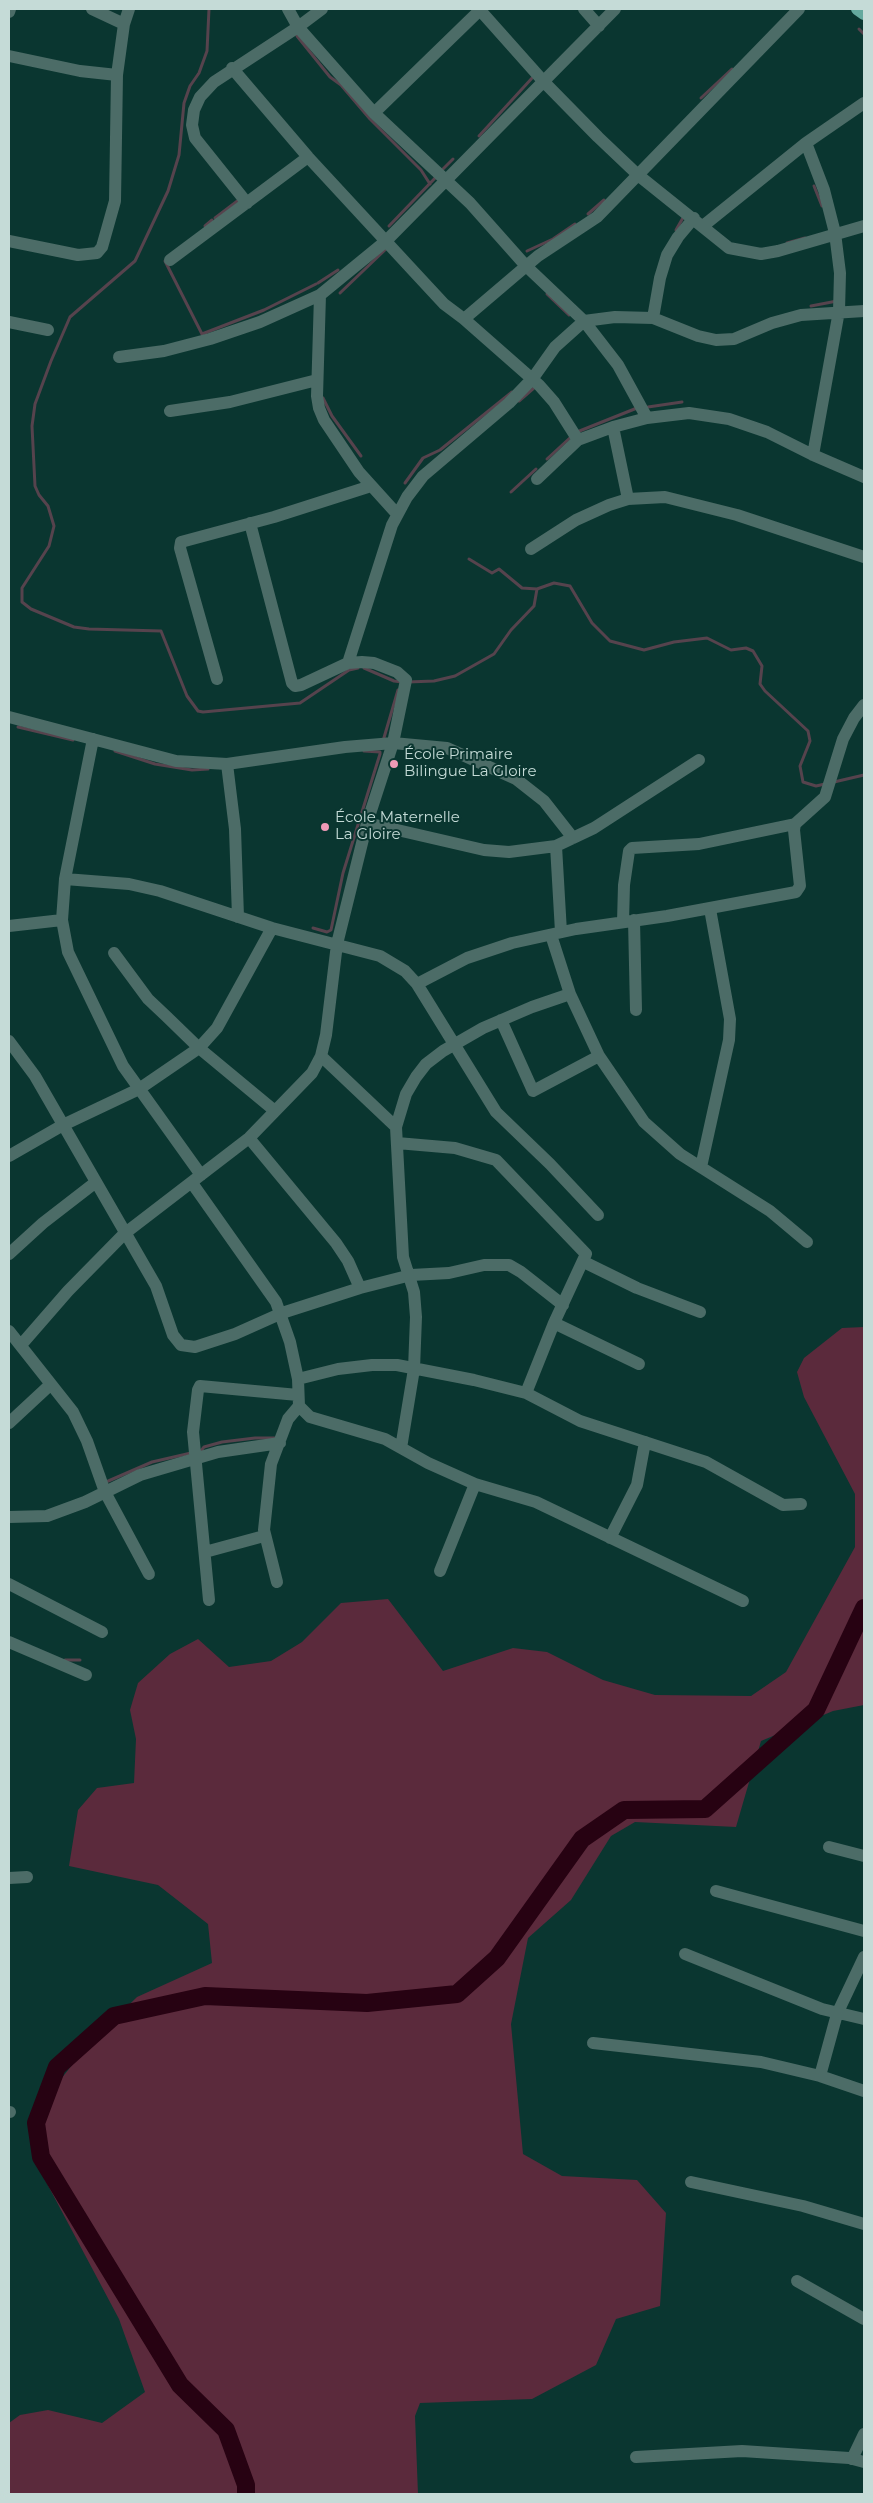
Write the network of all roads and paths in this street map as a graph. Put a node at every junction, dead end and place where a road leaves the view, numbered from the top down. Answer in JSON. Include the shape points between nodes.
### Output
{"nodes":[{"id":1,"x":92,"y":9,"type":"edge"},
{"id":2,"x":129,"y":9,"type":"edge"},
{"id":3,"x":288,"y":9,"type":"edge"},
{"id":4,"x":322,"y":9,"type":"edge"},
{"id":5,"x":479,"y":9,"type":"edge"},
{"id":6,"x":584,"y":9,"type":"edge"},
{"id":7,"x":615,"y":9,"type":"edge"},
{"id":8,"x":799,"y":9,"type":"edge"},
{"id":9,"x":857,"y":9,"type":"edge"},
{"id":10,"x":864,"y":14,"type":"edge"},
{"id":11,"x":124,"y":24,"type":"junction"},
{"id":12,"x":599,"y":26,"type":"junction"},
{"id":13,"x":298,"y":27,"type":"junction"},
{"id":14,"x":9,"y":56,"type":"edge"},
{"id":15,"x":232,"y":68,"type":"junction"},
{"id":16,"x":118,"y":75,"type":"junction"},
{"id":17,"x":544,"y":82,"type":"junction"},
{"id":18,"x":864,"y":103,"type":"edge"},
{"id":19,"x":374,"y":113,"type":"junction"},
{"id":20,"x":806,"y":143,"type":"junction"},
{"id":21,"x":308,"y":157,"type":"junction"},
{"id":22,"x":638,"y":175,"type":"junction"},
{"id":23,"x":447,"y":180,"type":"junction"},
{"id":24,"x":247,"y":203,"type":"junction"},
{"id":25,"x":698,"y":222,"type":"junction"},
{"id":26,"x":864,"y":226,"type":"edge"},
{"id":27,"x":835,"y":233,"type":"junction"},
{"id":28,"x":9,"y":241,"type":"edge"},
{"id":29,"x":386,"y":241,"type":"junction"},
{"id":30,"x":170,"y":260,"type":"dead end"},
{"id":31,"x":526,"y":266,"type":"junction"},
{"id":32,"x":320,"y":295,"type":"junction"},
{"id":33,"x":839,"y":311,"type":"junction"},
{"id":34,"x":864,"y":311,"type":"edge"},
{"id":35,"x":653,"y":318,"type":"junction"},
{"id":36,"x":464,"y":319,"type":"junction"},
{"id":37,"x":584,"y":321,"type":"junction"},
{"id":38,"x":9,"y":322,"type":"edge"},
{"id":39,"x":48,"y":330,"type":"dead end"},
{"id":40,"x":119,"y":357,"type":"dead end"},
{"id":41,"x":533,"y":378,"type":"junction"},
{"id":42,"x":317,"y":380,"type":"junction"},
{"id":43,"x":170,"y":412,"type":"dead end"},
{"id":44,"x":647,"y":418,"type":"junction"},
{"id":45,"x":613,"y":427,"type":"junction"},
{"id":46,"x":578,"y":440,"type":"junction"},
{"id":47,"x":813,"y":456,"type":"junction"},
{"id":48,"x":864,"y":477,"type":"edge"},
{"id":49,"x":537,"y":478,"type":"dead end"},
{"id":50,"x":371,"y":486,"type":"junction"},
{"id":51,"x":628,"y":499,"type":"junction"},
{"id":52,"x":397,"y":514,"type":"junction"},
{"id":53,"x":250,"y":523,"type":"junction"},
{"id":54,"x":531,"y":549,"type":"dead end"},
{"id":55,"x":864,"y":557,"type":"edge"},
{"id":56,"x":348,"y":663,"type":"junction"},
{"id":57,"x":216,"y":679,"type":"dead end"},
{"id":58,"x":864,"y":705,"type":"edge"},
{"id":59,"x":9,"y":717,"type":"edge"},
{"id":60,"x":93,"y":739,"type":"junction"},
{"id":61,"x":394,"y":744,"type":"junction"},
{"id":62,"x":699,"y":760,"type":"dead end"},
{"id":63,"x":227,"y":764,"type":"junction"},
{"id":64,"x":366,"y":823,"type":"junction"},
{"id":65,"x":795,"y":824,"type":"junction"},
{"id":66,"x":573,"y":838,"type":"junction"},
{"id":67,"x":556,"y":846,"type":"junction"},
{"id":68,"x":65,"y":880,"type":"junction"},
{"id":69,"x":710,"y":909,"type":"junction"},
{"id":70,"x":238,"y":917,"type":"junction"},
{"id":71,"x":62,"y":920,"type":"junction"},
{"id":72,"x":628,"y":921,"type":"junction"},
{"id":73,"x":9,"y":926,"type":"edge"},
{"id":74,"x":272,"y":928,"type":"junction"},
{"id":75,"x":556,"y":933,"type":"junction"},
{"id":76,"x":337,"y":944,"type":"junction"},
{"id":77,"x":114,"y":953,"type":"dead end"},
{"id":78,"x":417,"y":984,"type":"junction"},
{"id":79,"x":570,"y":994,"type":"junction"},
{"id":80,"x":636,"y":1010,"type":"dead end"},
{"id":81,"x":502,"y":1020,"type":"junction"},
{"id":82,"x":9,"y":1041,"type":"edge"},
{"id":83,"x":453,"y":1044,"type":"junction"},
{"id":84,"x":199,"y":1048,"type":"junction"},
{"id":85,"x":321,"y":1056,"type":"junction"},
{"id":86,"x":599,"y":1056,"type":"junction"},
{"id":87,"x":139,"y":1089,"type":"junction"},
{"id":88,"x":275,"y":1111,"type":"junction"},
{"id":89,"x":63,"y":1125,"type":"junction"},
{"id":90,"x":396,"y":1127,"type":"junction"},
{"id":91,"x":249,"y":1138,"type":"junction"},
{"id":92,"x":397,"y":1143,"type":"junction"},
{"id":93,"x":9,"y":1156,"type":"edge"},
{"id":94,"x":700,"y":1168,"type":"junction"},
{"id":95,"x":197,"y":1179,"type":"junction"},
{"id":96,"x":96,"y":1182,"type":"junction"},
{"id":97,"x":598,"y":1215,"type":"dead end"},
{"id":98,"x":124,"y":1234,"type":"junction"},
{"id":99,"x":807,"y":1242,"type":"dead end"},
{"id":100,"x":9,"y":1254,"type":"edge"},
{"id":101,"x":584,"y":1262,"type":"junction"},
{"id":102,"x":411,"y":1275,"type":"junction"},
{"id":103,"x":360,"y":1288,"type":"junction"},
{"id":104,"x":563,"y":1305,"type":"junction"},
{"id":105,"x":700,"y":1312,"type":"dead end"},
{"id":106,"x":282,"y":1313,"type":"junction"},
{"id":107,"x":554,"y":1323,"type":"junction"},
{"id":108,"x":9,"y":1331,"type":"edge"},
{"id":109,"x":21,"y":1345,"type":"junction"},
{"id":110,"x":639,"y":1364,"type":"dead end"},
{"id":111,"x":414,"y":1369,"type":"junction"},
{"id":112,"x":298,"y":1378,"type":"junction"},
{"id":113,"x":50,"y":1384,"type":"junction"},
{"id":114,"x":526,"y":1393,"type":"junction"},
{"id":115,"x":299,"y":1400,"type":"junction"},
{"id":116,"x":9,"y":1423,"type":"edge"},
{"id":117,"x":646,"y":1442,"type":"junction"},
{"id":118,"x":280,"y":1443,"type":"junction"},
{"id":119,"x":401,"y":1448,"type":"junction"},
{"id":120,"x":195,"y":1455,"type":"junction"},
{"id":121,"x":475,"y":1484,"type":"junction"},
{"id":122,"x":105,"y":1492,"type":"junction"},
{"id":123,"x":801,"y":1504,"type":"dead end"},
{"id":124,"x":9,"y":1517,"type":"edge"},
{"id":125,"x":264,"y":1536,"type":"junction"},
{"id":126,"x":610,"y":1538,"type":"junction"},
{"id":127,"x":205,"y":1552,"type":"junction"},
{"id":128,"x":440,"y":1571,"type":"dead end"},
{"id":129,"x":149,"y":1574,"type":"dead end"},
{"id":130,"x":277,"y":1582,"type":"dead end"},
{"id":131,"x":9,"y":1584,"type":"edge"},
{"id":132,"x":209,"y":1600,"type":"dead end"},
{"id":133,"x":743,"y":1601,"type":"dead end"},
{"id":134,"x":102,"y":1632,"type":"dead end"},
{"id":135,"x":9,"y":1642,"type":"edge"},
{"id":136,"x":86,"y":1675,"type":"dead end"},
{"id":137,"x":829,"y":1847,"type":"dead end"},
{"id":138,"x":864,"y":1856,"type":"edge"},
{"id":139,"x":9,"y":1878,"type":"edge"},
{"id":140,"x":27,"y":1878,"type":"dead end"},
{"id":141,"x":716,"y":1891,"type":"dead end"},
{"id":142,"x":864,"y":1931,"type":"edge"},
{"id":143,"x":685,"y":1954,"type":"dead end"},
{"id":144,"x":864,"y":1957,"type":"edge"},
{"id":145,"x":838,"y":2014,"type":"junction"},
{"id":146,"x":864,"y":2019,"type":"edge"},
{"id":147,"x":593,"y":2043,"type":"dead end"},
{"id":148,"x":820,"y":2076,"type":"junction"},
{"id":149,"x":864,"y":2091,"type":"edge"},
{"id":150,"x":691,"y":2182,"type":"dead end"},
{"id":151,"x":864,"y":2224,"type":"edge"},
{"id":152,"x":797,"y":2281,"type":"dead end"},
{"id":153,"x":864,"y":2319,"type":"edge"},
{"id":154,"x":864,"y":2434,"type":"edge"},
{"id":155,"x":636,"y":2457,"type":"dead end"},
{"id":156,"x":858,"y":2460,"type":"edge"}],
"edges":[{"from":1,"to":11,"type":"street"},
{"from":2,"to":11,"type":"street"},
{"from":3,"to":13,"type":"street"},
{"from":4,"to":13,"type":"street"},
{"from":5,"to":17,"type":"street"},
{"from":5,"to":19,"type":"street"},
{"from":6,"to":12,"type":"street"},
{"from":7,"to":12,"type":"street"},
{"from":8,"to":22,"type":"street"},
{"from":9,"to":10,"type":"main road"},
{"from":11,"to":16,"type":"street"},
{"from":12,"to":17,"type":"street"},
{"from":13,"to":15,"type":"street"},
{"from":13,"to":19,"type":"street"},
{"from":14,"to":16,"type":"street","via":[[80,72]]},
{"from":15,"to":21,"type":"street"},
{"from":15,"to":24,"type":"street","via":[[200,97],[192,125],[194,138]]},
{"from":16,"to":28,"type":"street","via":[[117,186],[102,247],[97,253],[78,255]]},
{"from":17,"to":22,"type":"street"},
{"from":17,"to":23,"type":"street"},
{"from":18,"to":20,"type":"street"},
{"from":19,"to":23,"type":"street"},
{"from":20,"to":25,"type":"street"},
{"from":20,"to":27,"type":"street","via":[[824,190]]},
{"from":21,"to":24,"type":"street"},
{"from":21,"to":29,"type":"street"},
{"from":22,"to":25,"type":"street"},
{"from":22,"to":31,"type":"street","via":[[597,216]]},
{"from":23,"to":29,"type":"street"},
{"from":23,"to":31,"type":"street"},
{"from":24,"to":30,"type":"street"},
{"from":25,"to":27,"type":"street","via":[[729,248],[761,254]]},
{"from":25,"to":35,"type":"street","via":[[678,237],[667,255]]},
{"from":26,"to":27,"type":"street"},
{"from":27,"to":33,"type":"street","via":[[840,272]]},
{"from":29,"to":32,"type":"street"},
{"from":29,"to":36,"type":"street","via":[[444,304]]},
{"from":31,"to":36,"type":"street"},
{"from":31,"to":37,"type":"street"},
{"from":32,"to":40,"type":"street","via":[[260,322],[210,339],[164,351]]},
{"from":32,"to":42,"type":"street"},
{"from":33,"to":34,"type":"street"},
{"from":33,"to":35,"type":"street","via":[[801,315],[734,339],[716,340]]},
{"from":33,"to":47,"type":"street"},
{"from":35,"to":37,"type":"street","via":[[615,317]]},
{"from":36,"to":41,"type":"street"},
{"from":37,"to":41,"type":"street","via":[[554,347]]},
{"from":37,"to":44,"type":"street","via":[[618,365]]},
{"from":38,"to":39,"type":"street"},
{"from":41,"to":46,"type":"street","via":[[554,402]]},
{"from":41,"to":52,"type":"street","via":[[509,403],[423,476]]},
{"from":42,"to":43,"type":"street","via":[[230,402]]},
{"from":42,"to":50,"type":"street","via":[[317,396],[324,420]]},
{"from":44,"to":45,"type":"street"},
{"from":44,"to":47,"type":"street","via":[[689,413],[729,419],[767,432]]},
{"from":45,"to":46,"type":"street"},
{"from":45,"to":51,"type":"street"},
{"from":46,"to":49,"type":"street"},
{"from":47,"to":48,"type":"street"},
{"from":50,"to":52,"type":"street"},
{"from":50,"to":53,"type":"street"},
{"from":51,"to":54,"type":"street","via":[[576,520]]},
{"from":51,"to":55,"type":"street","via":[[665,497],[737,515]]},
{"from":52,"to":56,"type":"street"},
{"from":53,"to":56,"type":"street","via":[[292,683],[301,686]]},
{"from":53,"to":57,"type":"street","via":[[181,542]]},
{"from":56,"to":61,"type":"street","via":[[374,663],[397,672],[406,680]]},
{"from":58,"to":65,"type":"street","via":[[843,740],[823,800]]},
{"from":59,"to":60,"type":"street"},
{"from":60,"to":63,"type":"street","via":[[176,761]]},
{"from":60,"to":68,"type":"street"},
{"from":61,"to":63,"type":"street","via":[[345,747]]},
{"from":61,"to":64,"type":"street"},
{"from":61,"to":66,"type":"street","via":[[447,748],[516,779],[544,801]]},
{"from":62,"to":66,"type":"street","via":[[594,828]]},
{"from":63,"to":70,"type":"street","via":[[235,829]]},
{"from":64,"to":67,"type":"street","via":[[484,850],[509,852]]},
{"from":64,"to":76,"type":"street"},
{"from":65,"to":69,"type":"street","via":[[799,890]]},
{"from":65,"to":72,"type":"street","via":[[699,844],[632,848],[624,885]]},
{"from":66,"to":67,"type":"street"},
{"from":67,"to":75,"type":"street"},
{"from":68,"to":70,"type":"street","via":[[129,884]]},
{"from":68,"to":71,"type":"street"},
{"from":69,"to":72,"type":"street"},
{"from":69,"to":94,"type":"street","via":[[730,1019],[729,1040]]},
{"from":70,"to":74,"type":"street"},
{"from":71,"to":73,"type":"street"},
{"from":71,"to":87,"type":"street","via":[[68,952],[123,1066]]},
{"from":72,"to":75,"type":"street"},
{"from":72,"to":80,"type":"street"},
{"from":74,"to":76,"type":"street"},
{"from":74,"to":84,"type":"street","via":[[217,1028]]},
{"from":75,"to":78,"type":"street","via":[[467,958]]},
{"from":75,"to":79,"type":"street"},
{"from":76,"to":78,"type":"street","via":[[380,956],[404,971]]},
{"from":76,"to":85,"type":"street"},
{"from":77,"to":84,"type":"street","via":[[148,998]]},
{"from":78,"to":83,"type":"street"},
{"from":79,"to":81,"type":"street"},
{"from":79,"to":86,"type":"street"},
{"from":81,"to":83,"type":"street"},
{"from":81,"to":86,"type":"street","via":[[533,1091]]},
{"from":82,"to":89,"type":"street","via":[[35,1076]]},
{"from":83,"to":90,"type":"street","via":[[426,1064],[416,1077],[406,1094]]},
{"from":83,"to":97,"type":"street","via":[[496,1112]]},
{"from":84,"to":87,"type":"street"},
{"from":84,"to":88,"type":"street"},
{"from":85,"to":88,"type":"street","via":[[312,1073]]},
{"from":85,"to":90,"type":"street"},
{"from":86,"to":94,"type":"street","via":[[644,1122]]},
{"from":87,"to":89,"type":"street"},
{"from":87,"to":95,"type":"street"},
{"from":88,"to":91,"type":"street"},
{"from":89,"to":93,"type":"street"},
{"from":89,"to":96,"type":"street"},
{"from":90,"to":92,"type":"street"},
{"from":91,"to":95,"type":"street"},
{"from":91,"to":103,"type":"street","via":[[336,1243]]},
{"from":92,"to":101,"type":"street","via":[[455,1148],[496,1160],[585,1251]]},
{"from":92,"to":102,"type":"street","via":[[403,1257]]},
{"from":94,"to":99,"type":"street","via":[[770,1211]]},
{"from":95,"to":98,"type":"street"},
{"from":95,"to":106,"type":"street"},
{"from":96,"to":98,"type":"street"},
{"from":96,"to":100,"type":"street"},
{"from":98,"to":106,"type":"street","via":[[156,1286],[172,1335],[181,1346],[195,1347],[235,1334]]},
{"from":98,"to":109,"type":"street"},
{"from":101,"to":104,"type":"street"},
{"from":101,"to":105,"type":"street","via":[[637,1288]]},
{"from":102,"to":103,"type":"street"},
{"from":102,"to":104,"type":"street","via":[[449,1273],[484,1265],[509,1265]]},
{"from":102,"to":111,"type":"street","via":[[416,1318]]},
{"from":103,"to":106,"type":"street"},
{"from":104,"to":107,"type":"street"},
{"from":106,"to":112,"type":"street"},
{"from":107,"to":110,"type":"street"},
{"from":107,"to":114,"type":"street"},
{"from":108,"to":109,"type":"street"},
{"from":109,"to":113,"type":"street"},
{"from":111,"to":112,"type":"street","via":[[364,1365]]},
{"from":111,"to":114,"type":"street"},
{"from":111,"to":119,"type":"street"},
{"from":112,"to":115,"type":"street"},
{"from":113,"to":116,"type":"street"},
{"from":113,"to":122,"type":"street","via":[[72,1412],[87,1441]]},
{"from":114,"to":117,"type":"street","via":[[580,1421]]},
{"from":115,"to":118,"type":"street"},
{"from":115,"to":119,"type":"street","via":[[310,1417]]},
{"from":115,"to":120,"type":"street","via":[[200,1386],[193,1432]]},
{"from":117,"to":123,"type":"street","via":[[706,1462],[783,1505]]},
{"from":117,"to":126,"type":"street","via":[[637,1485]]},
{"from":118,"to":120,"type":"street"},
{"from":118,"to":125,"type":"street","via":[[272,1464]]},
{"from":119,"to":121,"type":"street"},
{"from":120,"to":122,"type":"street"},
{"from":120,"to":127,"type":"street"},
{"from":121,"to":126,"type":"street","via":[[536,1502]]},
{"from":121,"to":128,"type":"street"},
{"from":122,"to":124,"type":"street","via":[[46,1516]]},
{"from":122,"to":129,"type":"street"},
{"from":125,"to":127,"type":"street"},
{"from":125,"to":130,"type":"street"},
{"from":126,"to":133,"type":"street"},
{"from":127,"to":132,"type":"street"},
{"from":131,"to":134,"type":"street"},
{"from":135,"to":136,"type":"street"},
{"from":137,"to":138,"type":"street"},
{"from":139,"to":140,"type":"street"},
{"from":141,"to":142,"type":"street"},
{"from":143,"to":145,"type":"street"},
{"from":144,"to":145,"type":"street"},
{"from":145,"to":146,"type":"street"},
{"from":145,"to":148,"type":"street"},
{"from":147,"to":148,"type":"street","via":[[739,2058]]},
{"from":148,"to":149,"type":"street"},
{"from":150,"to":151,"type":"street","via":[[803,2206]]},
{"from":152,"to":153,"type":"street"},
{"from":154,"to":156,"type":"street"},
{"from":155,"to":156,"type":"street","via":[[742,2451]]}]}
